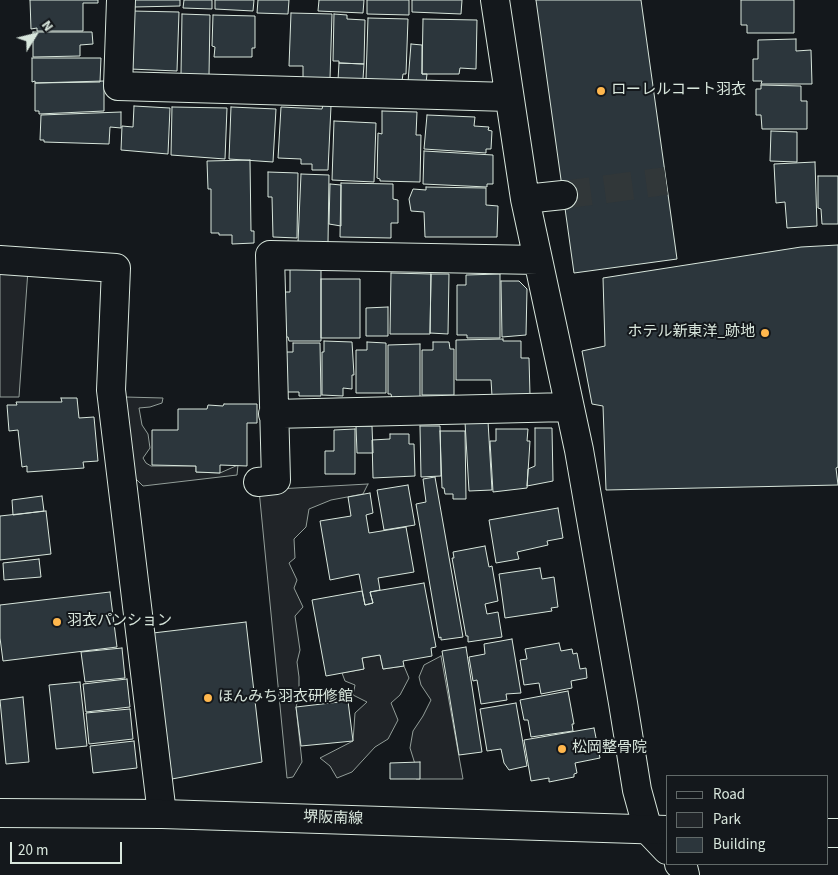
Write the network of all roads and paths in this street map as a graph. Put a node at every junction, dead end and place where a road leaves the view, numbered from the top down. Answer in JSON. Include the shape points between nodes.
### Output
{"nodes":[{"id":1,"x":121,"y":0,"type":"edge"},
{"id":2,"x":495,"y":0,"type":"edge"},
{"id":3,"x":509,"y":97,"type":"junction"},
{"id":4,"x":563,"y":194,"type":"tunnel mouth"},
{"id":5,"x":524,"y":199,"type":"junction"},
{"id":6,"x":0,"y":260,"type":"edge"},
{"id":7,"x":538,"y":260,"type":"junction"},
{"id":8,"x":570,"y":407,"type":"junction"},
{"id":9,"x":273,"y":414,"type":"junction"},
{"id":10,"x":258,"y":482,"type":"dead end"},
{"id":11,"x":0,"y":813,"type":"edge"},
{"id":12,"x":162,"y":814,"type":"junction"},
{"id":13,"x":657,"y":830,"type":"edge"},
{"id":14,"x":666,"y":848,"type":"edge"}],
"edges":[{"from":1,"to":3,"type":"street","via":[[118,86]]},
{"from":2,"to":3,"type":"street"},
{"from":3,"to":5,"type":"street"},
{"from":4,"to":5,"type":"street"},
{"from":5,"to":7,"type":"street"},
{"from":6,"to":12,"type":"street","via":[[116,268],[111,390]]},
{"from":7,"to":8,"type":"street"},
{"from":7,"to":9,"type":"street","via":[[270,255]]},
{"from":8,"to":9,"type":"street"},
{"from":8,"to":13,"type":"street","via":[[637,790]]},
{"from":9,"to":10,"type":"street","via":[[276,480]]},
{"from":11,"to":12,"type":"street","name":"堺阪南線"},
{"from":12,"to":13,"type":"street","name":"堺阪南線"},
{"from":13,"to":14,"type":"street"}]}
